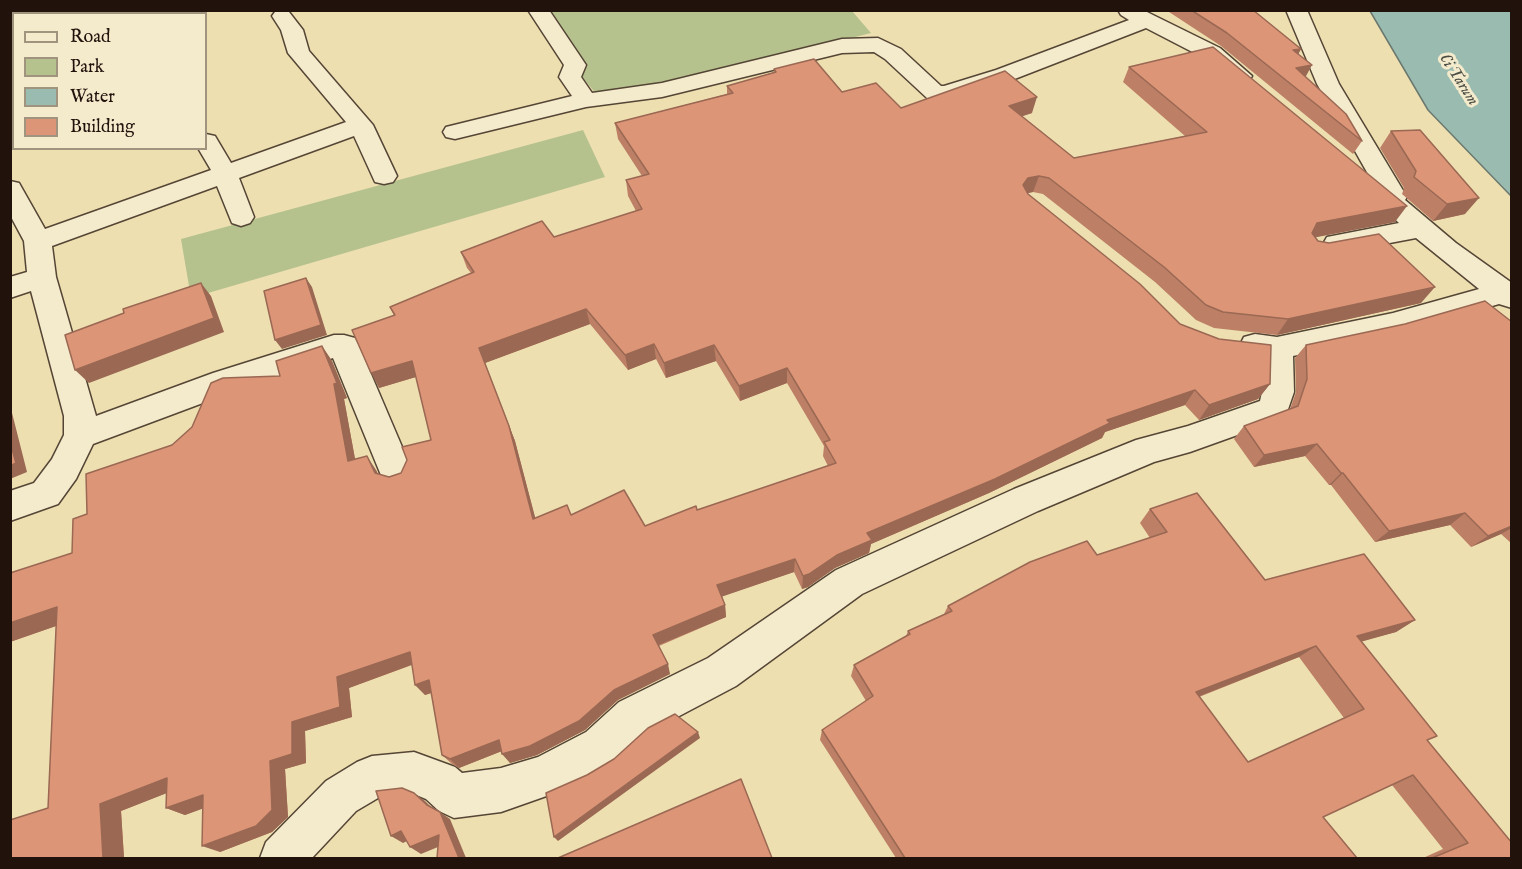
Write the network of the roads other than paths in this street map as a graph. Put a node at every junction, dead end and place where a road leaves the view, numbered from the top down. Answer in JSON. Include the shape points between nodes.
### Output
{"nodes":[{"id":1,"x":538,"y":10,"type":"edge"},
{"id":2,"x":1296,"y":10,"type":"edge"},
{"id":3,"x":1137,"y":15,"type":"edge"},
{"id":4,"x":282,"y":16,"type":"dead end"},
{"id":5,"x":1258,"y":90,"type":"edge"},
{"id":6,"x":586,"y":100,"type":"junction"},
{"id":7,"x":361,"y":125,"type":"junction"},
{"id":8,"x":455,"y":132,"type":"dead end"},
{"id":9,"x":207,"y":143,"type":"edge"},
{"id":10,"x":1347,"y":164,"type":"edge"},
{"id":11,"x":225,"y":173,"type":"junction"},
{"id":12,"x":384,"y":176,"type":"dead end"},
{"id":13,"x":11,"y":192,"type":"edge"},
{"id":14,"x":1401,"y":209,"type":"junction"},
{"id":15,"x":241,"y":217,"type":"dead end"},
{"id":16,"x":1421,"y":228,"type":"junction"},
{"id":17,"x":38,"y":241,"type":"junction"},
{"id":18,"x":1317,"y":248,"type":"edge"},
{"id":19,"x":42,"y":277,"type":"junction"},
{"id":20,"x":10,"y":288,"type":"edge"},
{"id":21,"x":1508,"y":295,"type":"edge"},
{"id":22,"x":1232,"y":343,"type":"edge"},
{"id":23,"x":1277,"y":348,"type":"junction"},
{"id":24,"x":81,"y":435,"type":"junction"},
{"id":25,"x":397,"y":475,"type":"edge"},
{"id":26,"x":10,"y":506,"type":"edge"},
{"id":27,"x":282,"y":858,"type":"edge"}],
"edges":[{"from":1,"to":6,"type":"street","via":[[575,65],[570,77]]},
{"from":2,"to":14,"type":"street","via":[[1328,84]]},
{"from":3,"to":5,"type":"street","via":[[1212,53]]},
{"from":3,"to":6,"type":"street","via":[[1004,75],[946,93],[935,93],[878,45],[842,46],[662,90]]},
{"from":4,"to":7,"type":"street","via":[[292,30],[299,52]]},
{"from":6,"to":8,"type":"street"},
{"from":7,"to":11,"type":"street"},
{"from":7,"to":12,"type":"street"},
{"from":9,"to":11,"type":"street"},
{"from":10,"to":14,"type":"street"},
{"from":11,"to":15,"type":"street"},
{"from":11,"to":17,"type":"street"},
{"from":13,"to":17,"type":"street"},
{"from":14,"to":16,"type":"street"},
{"from":16,"to":18,"type":"street"},
{"from":16,"to":21,"type":"street"},
{"from":17,"to":19,"type":"street"},
{"from":19,"to":20,"type":"street"},
{"from":19,"to":24,"type":"street","via":[[80,416]]},
{"from":21,"to":23,"type":"street"},
{"from":22,"to":23,"type":"street"},
{"from":23,"to":27,"type":"street","via":[[1275,409],[1137,454],[1026,500],[849,582],[722,672],[634,717],[601,747],[540,778],[501,790],[454,796],[440,782],[414,773],[372,777],[341,796]]},
{"from":24,"to":25,"type":"street","via":[[235,379],[344,346]]},
{"from":24,"to":26,"type":"street","via":[[46,494]]}]}
